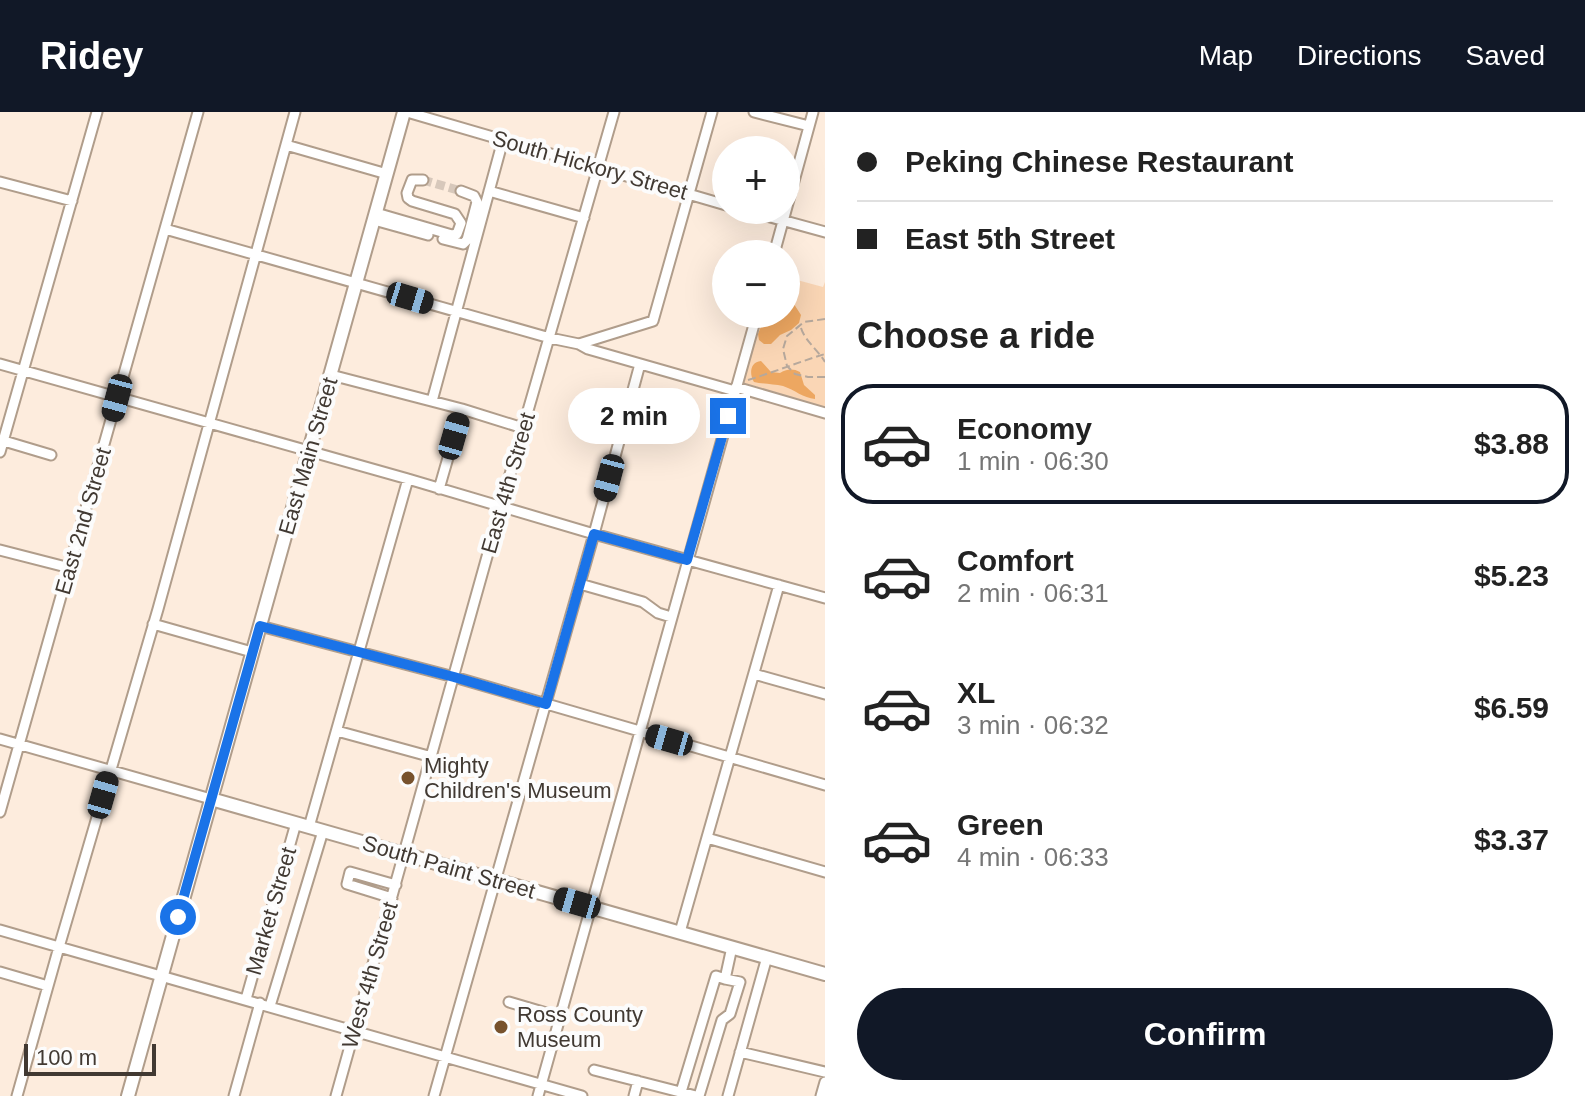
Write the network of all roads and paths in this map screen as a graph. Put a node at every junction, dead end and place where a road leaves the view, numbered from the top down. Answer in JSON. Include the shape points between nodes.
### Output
{"nodes":[{"id":1,"x":97,"y":112,"type":"edge"},
{"id":2,"x":198,"y":112,"type":"edge"},
{"id":3,"x":295,"y":112,"type":"edge"},
{"id":4,"x":406,"y":112,"type":"edge"},
{"id":5,"x":614,"y":112,"type":"edge"},
{"id":6,"x":712,"y":112,"type":"edge"},
{"id":7,"x":754,"y":112,"type":"edge"},
{"id":8,"x":813,"y":112,"type":"edge"},
{"id":9,"x":809,"y":126,"type":"junction"},
{"id":10,"x":503,"y":140,"type":"junction"},
{"id":11,"x":286,"y":145,"type":"junction"},
{"id":12,"x":800,"y":159,"type":"edge"},
{"id":13,"x":598,"y":168,"type":"junction"},
{"id":14,"x":387,"y":174,"type":"junction"},
{"id":15,"x":423,"y":180,"type":"dead end"},
{"id":16,"x":0,"y":182,"type":"edge"},
{"id":17,"x":461,"y":191,"type":"dead end"},
{"id":18,"x":489,"y":191,"type":"junction"},
{"id":19,"x":689,"y":194,"type":"junction"},
{"id":20,"x":72,"y":201,"type":"junction"},
{"id":21,"x":712,"y":201,"type":"edge"},
{"id":22,"x":375,"y":216,"type":"junction"},
{"id":23,"x":584,"y":218,"type":"junction"},
{"id":24,"x":794,"y":224,"type":"edge"},
{"id":25,"x":165,"y":229,"type":"junction"},
{"id":26,"x":825,"y":232,"type":"edge"},
{"id":27,"x":257,"y":254,"type":"junction"},
{"id":28,"x":356,"y":283,"type":"junction"},
{"id":29,"x":456,"y":312,"type":"junction"},
{"id":30,"x":825,"y":319,"type":"edge"},
{"id":31,"x":800,"y":326,"type":"joint"},
{"id":32,"x":753,"y":328,"type":"edge"},
{"id":33,"x":797,"y":328,"type":"edge"},
{"id":34,"x":550,"y":338,"type":"junction"},
{"id":35,"x":579,"y":344,"type":"junction"},
{"id":36,"x":823,"y":354,"type":"edge"},
{"id":37,"x":825,"y":362,"type":"edge"},
{"id":38,"x":0,"y":364,"type":"edge"},
{"id":39,"x":640,"y":364,"type":"junction"},
{"id":40,"x":787,"y":366,"type":"junction"},
{"id":41,"x":24,"y":371,"type":"junction"},
{"id":42,"x":331,"y":375,"type":"junction"},
{"id":43,"x":825,"y":377,"type":"edge"},
{"id":44,"x":735,"y":389,"type":"junction"},
{"id":45,"x":117,"y":398,"type":"junction"},
{"id":46,"x":432,"y":401,"type":"junction"},
{"id":47,"x":462,"y":409,"type":"junction"},
{"id":48,"x":825,"y":413,"type":"edge"},
{"id":49,"x":209,"y":424,"type":"junction"},
{"id":50,"x":523,"y":428,"type":"junction"},
{"id":51,"x":4,"y":441,"type":"junction"},
{"id":52,"x":0,"y":452,"type":"edge"},
{"id":53,"x":308,"y":452,"type":"junction"},
{"id":54,"x":51,"y":455,"type":"dead end"},
{"id":55,"x":408,"y":479,"type":"junction"},
{"id":56,"x":439,"y":489,"type":"junction"},
{"id":57,"x":501,"y":507,"type":"junction"},
{"id":58,"x":594,"y":534,"type":"junction"},
{"id":59,"x":0,"y":550,"type":"edge"},
{"id":60,"x":687,"y":560,"type":"junction"},
{"id":61,"x":70,"y":568,"type":"junction"},
{"id":62,"x":580,"y":584,"type":"junction"},
{"id":63,"x":779,"y":585,"type":"junction"},
{"id":64,"x":825,"y":598,"type":"edge"},
{"id":65,"x":671,"y":617,"type":"junction"},
{"id":66,"x":153,"y":624,"type":"junction"},
{"id":67,"x":260,"y":626,"type":"junction"},
{"id":68,"x":252,"y":652,"type":"junction"},
{"id":69,"x":359,"y":652,"type":"junction"},
{"id":70,"x":754,"y":674,"type":"junction"},
{"id":71,"x":454,"y":677,"type":"junction"},
{"id":72,"x":825,"y":694,"type":"edge"},
{"id":73,"x":546,"y":704,"type":"junction"},
{"id":74,"x":337,"y":731,"type":"junction"},
{"id":75,"x":639,"y":731,"type":"junction"},
{"id":76,"x":0,"y":739,"type":"edge"},
{"id":77,"x":19,"y":744,"type":"junction"},
{"id":78,"x":432,"y":757,"type":"junction"},
{"id":79,"x":730,"y":758,"type":"junction"},
{"id":80,"x":111,"y":770,"type":"junction"},
{"id":81,"x":825,"y":785,"type":"edge"},
{"id":82,"x":211,"y":799,"type":"junction"},
{"id":83,"x":0,"y":812,"type":"edge"},
{"id":84,"x":302,"y":825,"type":"junction"},
{"id":85,"x":323,"y":831,"type":"junction"},
{"id":86,"x":707,"y":838,"type":"junction"},
{"id":87,"x":405,"y":854,"type":"junction"},
{"id":88,"x":825,"y":872,"type":"edge"},
{"id":89,"x":496,"y":880,"type":"junction"},
{"id":90,"x":396,"y":885,"type":"junction"},
{"id":91,"x":392,"y":898,"type":"junction"},
{"id":92,"x":590,"y":907,"type":"junction"},
{"id":93,"x":0,"y":930,"type":"edge"},
{"id":94,"x":680,"y":932,"type":"junction"},
{"id":95,"x":59,"y":947,"type":"junction"},
{"id":96,"x":732,"y":947,"type":"junction"},
{"id":97,"x":767,"y":957,"type":"junction"},
{"id":98,"x":0,"y":972,"type":"edge"},
{"id":99,"x":825,"y":974,"type":"edge"},
{"id":100,"x":162,"y":975,"type":"junction"},
{"id":101,"x":725,"y":979,"type":"junction"},
{"id":102,"x":48,"y":986,"type":"junction"},
{"id":103,"x":246,"y":999,"type":"junction"},
{"id":104,"x":509,"y":1002,"type":"dead end"},
{"id":105,"x":265,"y":1004,"type":"junction"},
{"id":106,"x":560,"y":1017,"type":"junction"},
{"id":107,"x":355,"y":1030,"type":"junction"},
{"id":108,"x":740,"y":1052,"type":"junction"},
{"id":109,"x":445,"y":1056,"type":"junction"},
{"id":110,"x":594,"y":1070,"type":"dead end"},
{"id":111,"x":825,"y":1072,"type":"edge"},
{"id":112,"x":638,"y":1081,"type":"junction"},
{"id":113,"x":825,"y":1082,"type":"edge"},
{"id":114,"x":542,"y":1083,"type":"junction"},
{"id":115,"x":681,"y":1092,"type":"junction"},
{"id":116,"x":17,"y":1096,"type":"edge"},
{"id":117,"x":128,"y":1096,"type":"edge"},
{"id":118,"x":234,"y":1096,"type":"edge"},
{"id":119,"x":336,"y":1096,"type":"edge"},
{"id":120,"x":434,"y":1096,"type":"edge"},
{"id":121,"x":538,"y":1096,"type":"edge"},
{"id":122,"x":582,"y":1096,"type":"edge"},
{"id":123,"x":634,"y":1096,"type":"edge"},
{"id":124,"x":698,"y":1096,"type":"edge"},
{"id":125,"x":728,"y":1096,"type":"edge"},
{"id":126,"x":821,"y":1096,"type":"edge"}],
"edges":[{"from":1,"to":20,"type":"street"},
{"from":2,"to":25,"type":"street","name":"East 2nd Street"},
{"from":3,"to":11,"type":"street"},
{"from":4,"to":10,"type":"street","name":"South Hickory Street"},
{"from":4,"to":14,"type":"main road","name":"East Main Street"},
{"from":5,"to":13,"type":"street","name":"East 4th Street"},
{"from":6,"to":19,"type":"street"},
{"from":7,"to":9,"type":"street"},
{"from":8,"to":9,"type":"street"},
{"from":9,"to":12,"type":"street"},
{"from":10,"to":13,"type":"street","name":"South Hickory Street"},
{"from":10,"to":18,"type":"street"},
{"from":11,"to":14,"type":"street"},
{"from":11,"to":27,"type":"street"},
{"from":13,"to":19,"type":"street","name":"South Hickory Street"},
{"from":13,"to":23,"type":"street","name":"East 4th Street"},
{"from":14,"to":22,"type":"main road","name":"East Main Street"},
{"from":15,"to":22,"type":"street","via":[[412,180],[408,198],[455,214],[461,223],[457,234]]},
{"from":16,"to":20,"type":"street"},
{"from":17,"to":22,"type":"street","via":[[477,202],[465,244]]},
{"from":18,"to":23,"type":"street"},
{"from":18,"to":29,"type":"street"},
{"from":19,"to":21,"type":"street","name":"South Hickory Street"},
{"from":19,"to":35,"type":"street","via":[[653,321]]},
{"from":20,"to":41,"type":"street"},
{"from":22,"to":28,"type":"main road","name":"East Main Street"},
{"from":23,"to":34,"type":"street","name":"East 4th Street"},
{"from":24,"to":26,"type":"street"},
{"from":25,"to":27,"type":"street"},
{"from":25,"to":45,"type":"street","name":"East 2nd Street"},
{"from":27,"to":28,"type":"street"},
{"from":27,"to":49,"type":"street"},
{"from":28,"to":29,"type":"street"},
{"from":28,"to":42,"type":"main road","name":"East Main Street"},
{"from":29,"to":34,"type":"street"},
{"from":29,"to":46,"type":"street"},
{"from":30,"to":31,"type":"path"},
{"from":31,"to":36,"type":"path"},
{"from":32,"to":44,"type":"street"},
{"from":33,"to":40,"type":"path","via":[[787,336],[783,349]]},
{"from":34,"to":35,"type":"street"},
{"from":34,"to":50,"type":"street","name":"East 4th Street"},
{"from":35,"to":39,"type":"street"},
{"from":36,"to":37,"type":"path"},
{"from":36,"to":40,"type":"path"},
{"from":38,"to":41,"type":"street"},
{"from":39,"to":44,"type":"street"},
{"from":39,"to":58,"type":"street"},
{"from":40,"to":43,"type":"path","via":[[795,374]]},
{"from":40,"to":44,"type":"path"},
{"from":41,"to":45,"type":"street"},
{"from":41,"to":51,"type":"street"},
{"from":42,"to":46,"type":"street"},
{"from":42,"to":53,"type":"main road","name":"East Main Street"},
{"from":44,"to":48,"type":"street"},
{"from":44,"to":60,"type":"street"},
{"from":45,"to":49,"type":"street"},
{"from":45,"to":61,"type":"street","name":"East 2nd Street"},
{"from":46,"to":47,"type":"street"},
{"from":47,"to":50,"type":"street"},
{"from":47,"to":56,"type":"street"},
{"from":49,"to":53,"type":"street"},
{"from":49,"to":66,"type":"street"},
{"from":50,"to":57,"type":"street","name":"East 4th Street"},
{"from":51,"to":52,"type":"street"},
{"from":51,"to":54,"type":"street"},
{"from":53,"to":55,"type":"street"},
{"from":53,"to":67,"type":"main road","name":"East Main Street"},
{"from":55,"to":56,"type":"street"},
{"from":55,"to":69,"type":"street","name":"Market Street"},
{"from":56,"to":57,"type":"street"},
{"from":57,"to":58,"type":"street"},
{"from":57,"to":71,"type":"street","name":"East 4th Street"},
{"from":58,"to":60,"type":"street"},
{"from":58,"to":62,"type":"street"},
{"from":59,"to":61,"type":"street"},
{"from":60,"to":63,"type":"street"},
{"from":60,"to":65,"type":"street"},
{"from":61,"to":77,"type":"street","name":"East 2nd Street"},
{"from":62,"to":65,"type":"street","via":[[643,602]]},
{"from":62,"to":73,"type":"street"},
{"from":63,"to":64,"type":"street"},
{"from":63,"to":70,"type":"street"},
{"from":65,"to":75,"type":"street"},
{"from":66,"to":68,"type":"street"},
{"from":66,"to":80,"type":"street"},
{"from":67,"to":68,"type":"main road","name":"East Main Street"},
{"from":67,"to":69,"type":"street"},
{"from":68,"to":82,"type":"main road","name":"East Main Street"},
{"from":69,"to":71,"type":"street"},
{"from":69,"to":74,"type":"street","name":"Market Street"},
{"from":70,"to":72,"type":"street"},
{"from":70,"to":79,"type":"street"},
{"from":71,"to":73,"type":"street"},
{"from":71,"to":78,"type":"street","name":"East 4th Street"},
{"from":73,"to":75,"type":"street"},
{"from":73,"to":89,"type":"street"},
{"from":74,"to":78,"type":"street"},
{"from":74,"to":84,"type":"street","name":"Market Street"},
{"from":75,"to":79,"type":"street"},
{"from":75,"to":92,"type":"street"},
{"from":76,"to":77,"type":"street"},
{"from":77,"to":80,"type":"street"},
{"from":77,"to":83,"type":"street","name":"East 2nd Street"},
{"from":78,"to":87,"type":"street","name":"East 4th Street"},
{"from":79,"to":81,"type":"street"},
{"from":79,"to":86,"type":"street"},
{"from":80,"to":82,"type":"street"},
{"from":80,"to":95,"type":"street"},
{"from":82,"to":84,"type":"main road","name":"South Paint Street"},
{"from":82,"to":100,"type":"main road","name":"East Main Street"},
{"from":84,"to":85,"type":"main road","name":"South Paint Street"},
{"from":84,"to":103,"type":"street","name":"Market Street"},
{"from":85,"to":87,"type":"main road","name":"South Paint Street"},
{"from":85,"to":105,"type":"street","name":"Market Street"},
{"from":86,"to":88,"type":"street"},
{"from":86,"to":94,"type":"street"},
{"from":87,"to":89,"type":"main road","name":"South Paint Street"},
{"from":87,"to":90,"type":"street","name":"West 4th Street"},
{"from":89,"to":92,"type":"main road","name":"South Paint Street"},
{"from":89,"to":109,"type":"street"},
{"from":90,"to":91,"type":"street","name":"West 4th Street"},
{"from":90,"to":91,"type":"street","via":[[350,872],[347,884]]},
{"from":91,"to":107,"type":"street","name":"West 4th Street"},
{"from":92,"to":94,"type":"main road","name":"South Paint Street"},
{"from":92,"to":106,"type":"street"},
{"from":93,"to":95,"type":"street"},
{"from":94,"to":96,"type":"main road","name":"South Paint Street"},
{"from":95,"to":100,"type":"street"},
{"from":95,"to":102,"type":"street"},
{"from":96,"to":97,"type":"main road","name":"South Paint Street"},
{"from":96,"to":101,"type":"street"},
{"from":97,"to":99,"type":"main road","name":"South Paint Street"},
{"from":97,"to":108,"type":"street"},
{"from":98,"to":102,"type":"street"},
{"from":100,"to":103,"type":"street"},
{"from":100,"to":117,"type":"main road","name":"East Main Street"},
{"from":101,"to":115,"type":"street","via":[[716,976]]},
{"from":101,"to":124,"type":"street","via":[[740,982]]},
{"from":102,"to":116,"type":"street"},
{"from":103,"to":105,"type":"street"},
{"from":104,"to":106,"type":"street"},
{"from":105,"to":107,"type":"street"},
{"from":105,"to":118,"type":"street","name":"Market Street"},
{"from":106,"to":114,"type":"street"},
{"from":107,"to":109,"type":"street"},
{"from":107,"to":119,"type":"street","name":"West 4th Street"},
{"from":108,"to":111,"type":"street"},
{"from":108,"to":125,"type":"street"},
{"from":109,"to":114,"type":"street"},
{"from":109,"to":120,"type":"street"},
{"from":110,"to":112,"type":"street"},
{"from":112,"to":115,"type":"street"},
{"from":112,"to":123,"type":"street"},
{"from":113,"to":126,"type":"street"},
{"from":114,"to":121,"type":"street"},
{"from":114,"to":122,"type":"street"},
{"from":115,"to":124,"type":"street"}]}
